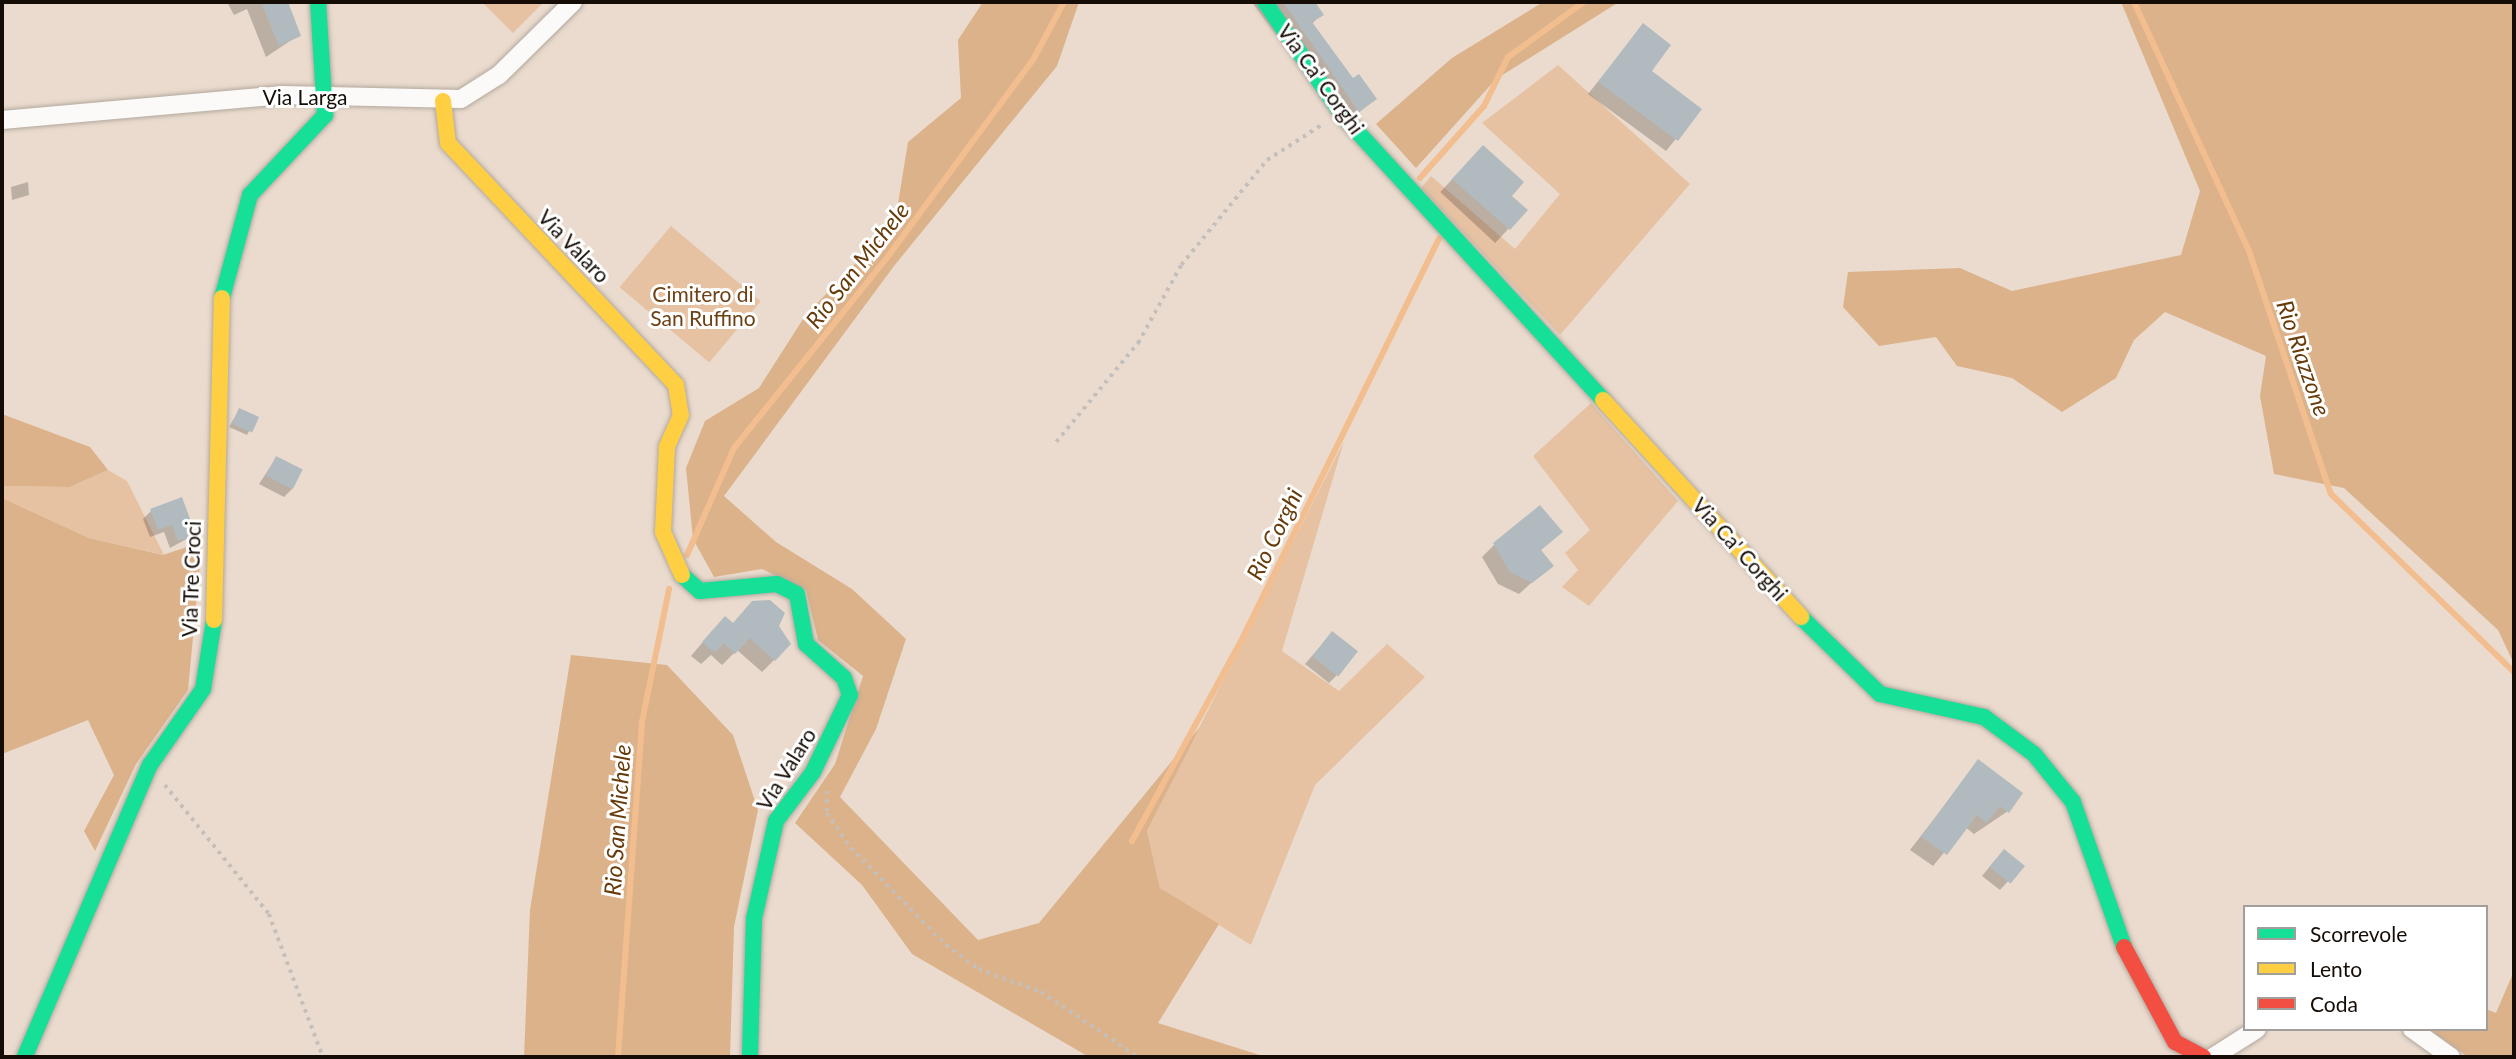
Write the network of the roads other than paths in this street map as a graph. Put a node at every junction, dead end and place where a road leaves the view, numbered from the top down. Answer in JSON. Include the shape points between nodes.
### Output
{"nodes":[{"id":1,"x":318,"y":2,"type":"edge"},
{"id":2,"x":573,"y":2,"type":"edge"},
{"id":3,"x":1265,"y":2,"type":"edge"},
{"id":4,"x":326,"y":95,"type":"junction"},
{"id":5,"x":443,"y":101,"type":"junction"},
{"id":6,"x":2,"y":120,"type":"edge"},
{"id":7,"x":2254,"y":1031,"type":"edge"},
{"id":8,"x":2415,"y":1031,"type":"edge"},
{"id":9,"x":25,"y":1056,"type":"edge"},
{"id":10,"x":750,"y":1057,"type":"edge"},
{"id":11,"x":2203,"y":1057,"type":"edge"},
{"id":12,"x":2213,"y":1057,"type":"edge"},
{"id":13,"x":2451,"y":1057,"type":"edge"}],
"edges":[{"from":1,"to":4,"type":"street"},
{"from":2,"to":5,"type":"street","name":"Via Larga","via":[[487,85]]},
{"from":3,"to":11,"type":"street","name":"Via Ca' Corghi","via":[[1343,116],[1815,632],[1880,694],[1984,717],[2034,754],[2073,802],[2130,964],[2175,1042]]},
{"from":4,"to":5,"type":"street","name":"Via Larga"},
{"from":4,"to":6,"type":"street","name":"Via Larga"},
{"from":4,"to":9,"type":"street","name":"Via Tre Croci","via":[[319,124],[250,195],[231,239],[215,381],[214,617],[203,689],[150,765]]},
{"from":5,"to":10,"type":"street","name":"Via Valaro","via":[[448,143],[676,385],[681,415],[667,447],[663,490],[663,533],[674,568],[700,591],[777,584],[797,594],[806,644],[844,678],[850,695],[813,772],[776,821],[754,919]]},
{"from":7,"to":12,"type":"street"},
{"from":8,"to":13,"type":"street"}]}
